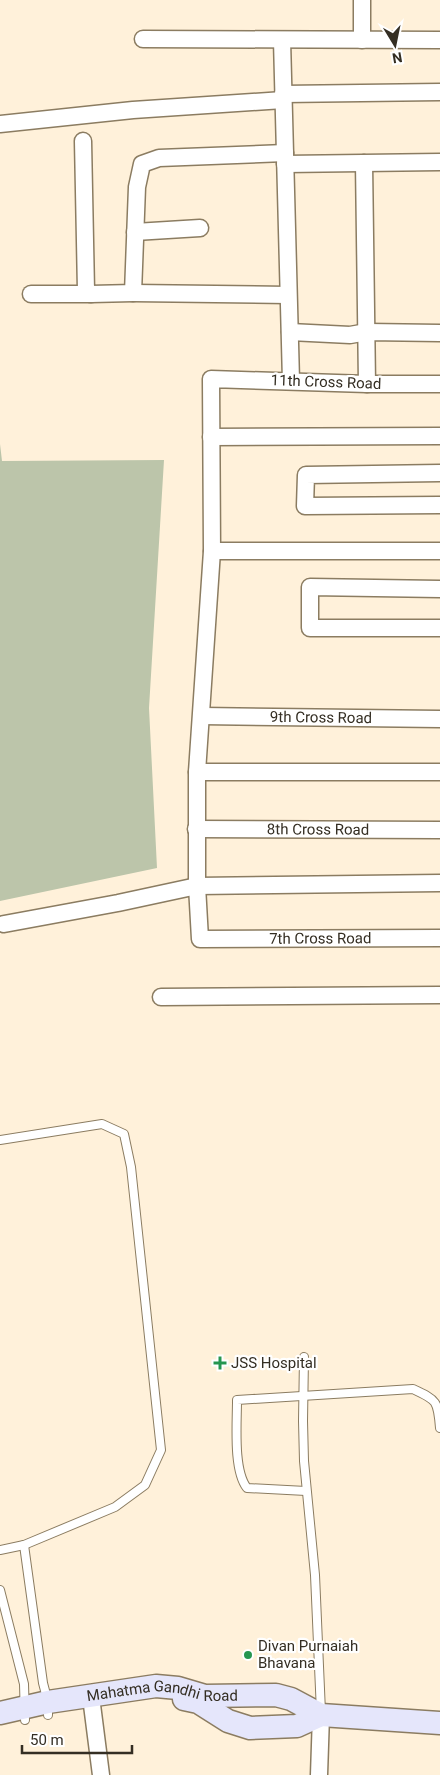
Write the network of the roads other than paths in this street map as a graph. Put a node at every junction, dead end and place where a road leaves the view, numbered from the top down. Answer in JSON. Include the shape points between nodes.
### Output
{"nodes":[{"id":1,"x":362,"y":0,"type":"edge"},
{"id":2,"x":143,"y":39,"type":"dead end"},
{"id":3,"x":282,"y":40,"type":"junction"},
{"id":4,"x":362,"y":40,"type":"junction"},
{"id":5,"x":440,"y":40,"type":"edge"},
{"id":6,"x":440,"y":92,"type":"edge"},
{"id":7,"x":283,"y":97,"type":"junction"},
{"id":8,"x":0,"y":124,"type":"edge"},
{"id":9,"x":83,"y":141,"type":"dead end"},
{"id":10,"x":285,"y":158,"type":"junction"},
{"id":11,"x":440,"y":162,"type":"edge"},
{"id":12,"x":364,"y":163,"type":"junction"},
{"id":13,"x":200,"y":228,"type":"dead end"},
{"id":14,"x":135,"y":232,"type":"junction"},
{"id":15,"x":133,"y":293,"type":"junction"},
{"id":16,"x":31,"y":294,"type":"dead end"},
{"id":17,"x":90,"y":294,"type":"junction"},
{"id":18,"x":288,"y":295,"type":"junction"},
{"id":19,"x":290,"y":332,"type":"junction"},
{"id":20,"x":367,"y":332,"type":"junction"},
{"id":21,"x":440,"y":333,"type":"edge"},
{"id":22,"x":291,"y":381,"type":"junction"},
{"id":23,"x":367,"y":384,"type":"junction"},
{"id":24,"x":440,"y":384,"type":"edge"},
{"id":25,"x":440,"y":436,"type":"edge"},
{"id":26,"x":211,"y":437,"type":"junction"},
{"id":27,"x":440,"y":472,"type":"edge"},
{"id":28,"x":440,"y":506,"type":"edge"},
{"id":29,"x":212,"y":551,"type":"junction"},
{"id":30,"x":440,"y":551,"type":"edge"},
{"id":31,"x":440,"y":589,"type":"edge"},
{"id":32,"x":440,"y":628,"type":"edge"},
{"id":33,"x":202,"y":716,"type":"junction"},
{"id":34,"x":440,"y":720,"type":"edge"},
{"id":35,"x":196,"y":772,"type":"junction"},
{"id":36,"x":440,"y":772,"type":"edge"},
{"id":37,"x":196,"y":829,"type":"junction"},
{"id":38,"x":440,"y":830,"type":"edge"},
{"id":39,"x":440,"y":883,"type":"edge"},
{"id":40,"x":197,"y":886,"type":"junction"},
{"id":41,"x":4,"y":924,"type":"dead end"},
{"id":42,"x":440,"y":938,"type":"edge"},
{"id":43,"x":440,"y":995,"type":"edge"},
{"id":44,"x":161,"y":997,"type":"dead end"},
{"id":45,"x":0,"y":1140,"type":"edge"},
{"id":46,"x":304,"y":1357,"type":"dead end"},
{"id":47,"x":303,"y":1397,"type":"junction"},
{"id":48,"x":440,"y":1428,"type":"edge"},
{"id":49,"x":306,"y":1491,"type":"junction"},
{"id":50,"x":24,"y":1545,"type":"junction"},
{"id":51,"x":0,"y":1550,"type":"edge"},
{"id":52,"x":0,"y":1590,"type":"edge"},
{"id":53,"x":92,"y":1702,"type":"junction"},
{"id":54,"x":48,"y":1708,"type":"junction"},
{"id":55,"x":0,"y":1713,"type":"edge"},
{"id":56,"x":25,"y":1714,"type":"junction"},
{"id":57,"x":322,"y":1715,"type":"junction"},
{"id":58,"x":440,"y":1723,"type":"edge"},
{"id":59,"x":0,"y":1726,"type":"edge"},
{"id":60,"x":101,"y":1775,"type":"edge"},
{"id":61,"x":319,"y":1775,"type":"edge"}],
"edges":[{"from":1,"to":4,"type":"street"},
{"from":2,"to":3,"type":"street"},
{"from":3,"to":4,"type":"street"},
{"from":3,"to":7,"type":"street"},
{"from":4,"to":5,"type":"street"},
{"from":6,"to":7,"type":"street"},
{"from":7,"to":8,"type":"street"},
{"from":7,"to":10,"type":"street"},
{"from":9,"to":17,"type":"street","via":[[86,290]]},
{"from":10,"to":12,"type":"street"},
{"from":10,"to":14,"type":"street","via":[[159,158],[142,164],[137,187]]},
{"from":10,"to":18,"type":"street"},
{"from":11,"to":12,"type":"street"},
{"from":12,"to":20,"type":"street"},
{"from":13,"to":14,"type":"street"},
{"from":14,"to":15,"type":"street"},
{"from":15,"to":17,"type":"street"},
{"from":15,"to":18,"type":"street"},
{"from":16,"to":17,"type":"street"},
{"from":18,"to":19,"type":"street"},
{"from":19,"to":20,"type":"street","via":[[350,335]]},
{"from":19,"to":22,"type":"street"},
{"from":20,"to":21,"type":"street"},
{"from":20,"to":23,"type":"street"},
{"from":22,"to":23,"type":"street","name":"11th Cross Road"},
{"from":22,"to":26,"type":"street","name":"11th Cross Road","via":[[211,379]]},
{"from":23,"to":24,"type":"street","name":"11th Cross Road"},
{"from":25,"to":26,"type":"street"},
{"from":26,"to":29,"type":"street"},
{"from":27,"to":28,"type":"street","via":[[306,475],[306,506]]},
{"from":29,"to":30,"type":"street"},
{"from":29,"to":33,"type":"street"},
{"from":31,"to":32,"type":"street","via":[[310,587],[310,628]]},
{"from":33,"to":34,"type":"street","name":"9th Cross Road"},
{"from":33,"to":35,"type":"street"},
{"from":35,"to":36,"type":"street"},
{"from":35,"to":37,"type":"street"},
{"from":37,"to":38,"type":"street","name":"8th Cross Road"},
{"from":37,"to":40,"type":"street"},
{"from":39,"to":40,"type":"street"},
{"from":40,"to":41,"type":"street"},
{"from":40,"to":42,"type":"street","name":"7th Cross Road","via":[[200,939]]},
{"from":43,"to":44,"type":"street"},
{"from":45,"to":50,"type":"lane","via":[[102,1124],[124,1134],[131,1166],[161,1450],[145,1485],[115,1507]]},
{"from":46,"to":47,"type":"lane"},
{"from":47,"to":48,"type":"lane","via":[[413,1389],[433,1399],[439,1411]]},
{"from":47,"to":49,"type":"lane"},
{"from":47,"to":49,"type":"lane","via":[[237,1400],[238,1465],[241,1481],[247,1488]]},
{"from":49,"to":57,"type":"lane","via":[[315,1576]]},
{"from":50,"to":51,"type":"lane"},
{"from":50,"to":54,"type":"lane"},
{"from":52,"to":56,"type":"lane","via":[[24,1684]]},
{"from":53,"to":54,"type":"main road","name":"Mahatma Gandhi Road"},
{"from":53,"to":57,"type":"main road","name":"Mahatma Gandhi Road","via":[[156,1686],[206,1696],[276,1695]]},
{"from":53,"to":57,"type":"main road","name":"Mahatma Gandhi Road","via":[[157,1696],[181,1698],[198,1702],[228,1721],[250,1728],[297,1726]]},
{"from":53,"to":60,"type":"street"},
{"from":54,"to":56,"type":"main road","name":"Mahatma Gandhi Road"},
{"from":55,"to":56,"type":"main road","name":"Mahatma Gandhi Road"},
{"from":56,"to":59,"type":"main road","name":"Mahatma Gandhi Road"},
{"from":57,"to":58,"type":"main road","name":"Mahatma Gandhi Road"},
{"from":57,"to":61,"type":"street"}]}
